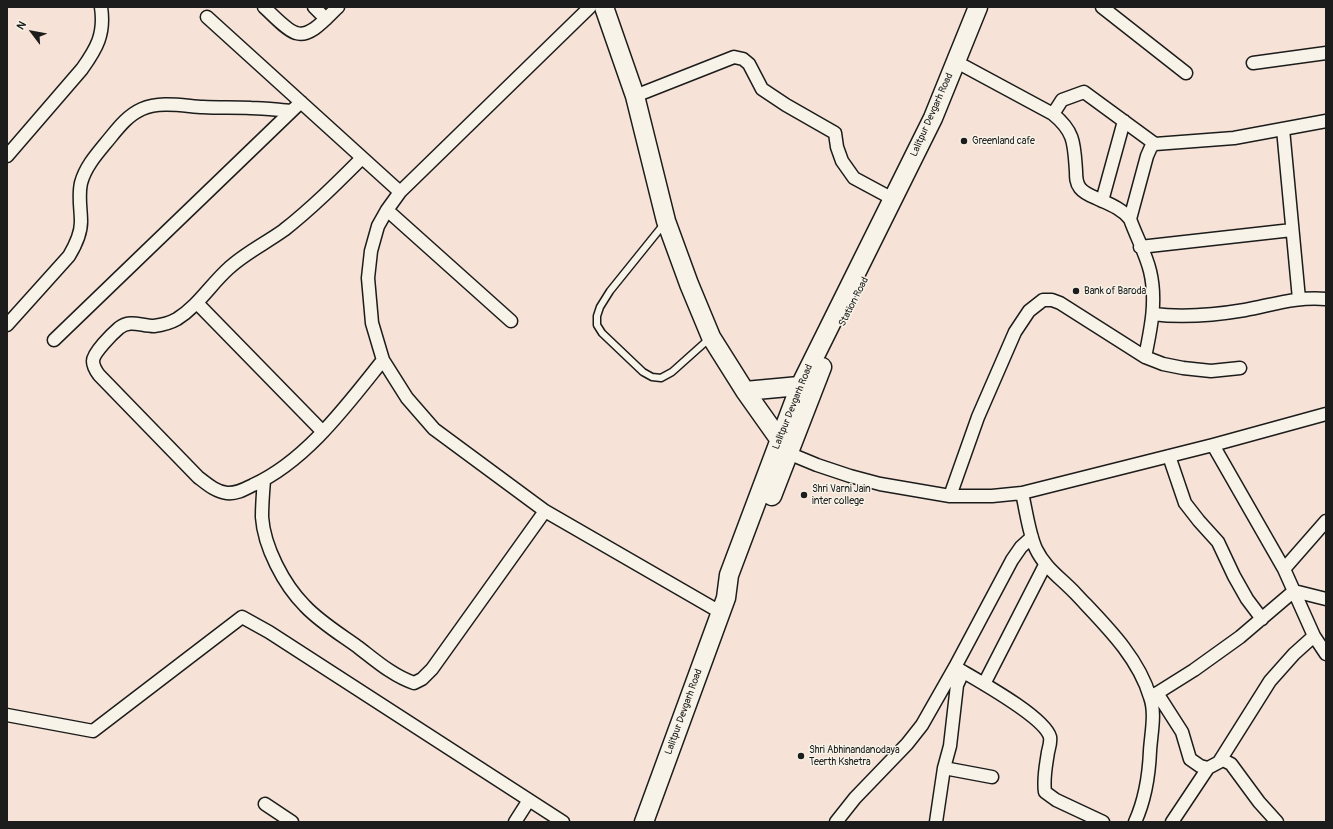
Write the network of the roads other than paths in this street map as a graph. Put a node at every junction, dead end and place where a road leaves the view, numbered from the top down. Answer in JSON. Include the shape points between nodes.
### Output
{"nodes":[{"id":1,"x":101,"y":7,"type":"edge"},
{"id":2,"x":264,"y":7,"type":"edge"},
{"id":3,"x":314,"y":7,"type":"edge"},
{"id":4,"x":338,"y":7,"type":"edge"},
{"id":5,"x":590,"y":7,"type":"edge"},
{"id":6,"x":604,"y":7,"type":"edge"},
{"id":7,"x":978,"y":7,"type":"edge"},
{"id":8,"x":987,"y":7,"type":"edge"},
{"id":9,"x":1102,"y":7,"type":"edge"},
{"id":10,"x":207,"y":17,"type":"dead end"},
{"id":11,"x":326,"y":19,"type":"junction"},
{"id":12,"x":1326,"y":53,"type":"edge"},
{"id":13,"x":1254,"y":63,"type":"dead end"},
{"id":14,"x":964,"y":66,"type":"junction"},
{"id":15,"x":1186,"y":73,"type":"dead end"},
{"id":16,"x":635,"y":96,"type":"junction"},
{"id":17,"x":301,"y":102,"type":"junction"},
{"id":18,"x":291,"y":111,"type":"junction"},
{"id":19,"x":1053,"y":114,"type":"junction"},
{"id":20,"x":1124,"y":121,"type":"junction"},
{"id":21,"x":1326,"y":121,"type":"edge"},
{"id":22,"x":1283,"y":129,"type":"junction"},
{"id":23,"x":1155,"y":144,"type":"junction"},
{"id":24,"x":7,"y":156,"type":"edge"},
{"id":25,"x":362,"y":158,"type":"junction"},
{"id":26,"x":400,"y":192,"type":"junction"},
{"id":27,"x":893,"y":199,"type":"junction"},
{"id":28,"x":1102,"y":200,"type":"junction"},
{"id":29,"x":387,"y":210,"type":"junction"},
{"id":30,"x":1130,"y":219,"type":"junction"},
{"id":31,"x":666,"y":221,"type":"junction"},
{"id":32,"x":1292,"y":230,"type":"junction"},
{"id":33,"x":1140,"y":247,"type":"junction"},
{"id":34,"x":1299,"y":299,"type":"junction"},
{"id":35,"x":1326,"y":299,"type":"edge"},
{"id":36,"x":197,"y":303,"type":"junction"},
{"id":37,"x":1153,"y":314,"type":"junction"},
{"id":38,"x":511,"y":321,"type":"dead end"},
{"id":39,"x":7,"y":325,"type":"edge"},
{"id":40,"x":711,"y":337,"type":"junction"},
{"id":41,"x":54,"y":340,"type":"dead end"},
{"id":42,"x":1145,"y":357,"type":"junction"},
{"id":43,"x":383,"y":360,"type":"junction"},
{"id":44,"x":1240,"y":368,"type":"dead end"},
{"id":45,"x":807,"y":386,"type":"junction"},
{"id":46,"x":745,"y":391,"type":"junction"},
{"id":47,"x":1326,"y":414,"type":"edge"},
{"id":48,"x":323,"y":432,"type":"junction"},
{"id":49,"x":1213,"y":445,"type":"junction"},
{"id":50,"x":784,"y":446,"type":"junction"},
{"id":51,"x":1169,"y":456,"type":"junction"},
{"id":52,"x":264,"y":480,"type":"junction"},
{"id":53,"x":1022,"y":493,"type":"junction"},
{"id":54,"x":950,"y":496,"type":"junction"},
{"id":55,"x":545,"y":511,"type":"junction"},
{"id":56,"x":1326,"y":520,"type":"edge"},
{"id":57,"x":1032,"y":537,"type":"junction"},
{"id":58,"x":1046,"y":565,"type":"junction"},
{"id":59,"x":1284,"y":569,"type":"junction"},
{"id":60,"x":1294,"y":591,"type":"junction"},
{"id":61,"x":1326,"y":599,"type":"edge"},
{"id":62,"x":723,"y":605,"type":"junction"},
{"id":63,"x":1262,"y":619,"type":"junction"},
{"id":64,"x":1314,"y":636,"type":"junction"},
{"id":65,"x":1326,"y":654,"type":"edge"},
{"id":66,"x":959,"y":669,"type":"junction"},
{"id":67,"x":984,"y":684,"type":"junction"},
{"id":68,"x":1154,"y":695,"type":"junction"},
{"id":69,"x":7,"y":715,"type":"edge"},
{"id":70,"x":1214,"y":765,"type":"junction"},
{"id":71,"x":944,"y":768,"type":"junction"},
{"id":72,"x":992,"y":777,"type":"dead end"},
{"id":73,"x":529,"y":800,"type":"junction"},
{"id":74,"x":265,"y":804,"type":"dead end"},
{"id":75,"x":292,"y":822,"type":"edge"},
{"id":76,"x":515,"y":822,"type":"edge"},
{"id":77,"x":563,"y":822,"type":"edge"},
{"id":78,"x":645,"y":822,"type":"edge"},
{"id":79,"x":836,"y":822,"type":"edge"},
{"id":80,"x":936,"y":822,"type":"edge"},
{"id":81,"x":1103,"y":822,"type":"edge"},
{"id":82,"x":1135,"y":822,"type":"edge"},
{"id":83,"x":1172,"y":822,"type":"edge"},
{"id":84,"x":1277,"y":822,"type":"edge"}],
"edges":[{"from":1,"to":24,"type":"street","via":[[101,36],[90,58]]},
{"from":2,"to":11,"type":"street","via":[[296,33],[304,34]]},
{"from":3,"to":11,"type":"street"},
{"from":4,"to":11,"type":"street"},
{"from":5,"to":26,"type":"street"},
{"from":6,"to":16,"type":"main road"},
{"from":7,"to":27,"type":"main road","name":"Lalitpur Devgarh Road","via":[[933,118]]},
{"from":8,"to":14,"type":"main road","name":"Station Road"},
{"from":9,"to":15,"type":"street"},
{"from":10,"to":17,"type":"street"},
{"from":12,"to":13,"type":"street"},
{"from":14,"to":19,"type":"street"},
{"from":14,"to":45,"type":"main road","name":"Station Road","via":[[922,165],[827,356]]},
{"from":16,"to":27,"type":"street","via":[[734,57],[743,59],[749,64],[762,89],[835,133],[842,160],[854,178]]},
{"from":16,"to":31,"type":"main road"},
{"from":17,"to":18,"type":"street"},
{"from":17,"to":25,"type":"street"},
{"from":18,"to":39,"type":"street","via":[[167,105],[144,108],[130,116],[86,169],[81,184],[81,223],[75,247]]},
{"from":18,"to":41,"type":"street"},
{"from":19,"to":20,"type":"street","via":[[1062,100],[1084,92]]},
{"from":19,"to":28,"type":"street","via":[[1070,132],[1074,144],[1076,180],[1081,189]]},
{"from":20,"to":23,"type":"street"},
{"from":20,"to":28,"type":"street"},
{"from":21,"to":22,"type":"street"},
{"from":22,"to":23,"type":"street","via":[[1234,138]]},
{"from":22,"to":32,"type":"street"},
{"from":23,"to":30,"type":"street","via":[[1147,156]]},
{"from":25,"to":26,"type":"street"},
{"from":25,"to":36,"type":"street","via":[[289,226],[229,268]]},
{"from":26,"to":29,"type":"street"},
{"from":27,"to":45,"type":"main road","name":"Lalitpur Devgarh Road"},
{"from":28,"to":30,"type":"street"},
{"from":29,"to":38,"type":"street"},
{"from":29,"to":43,"type":"street","via":[[378,226],[370,251],[368,278],[372,323]]},
{"from":30,"to":33,"type":"street"},
{"from":31,"to":40,"type":"main road"},
{"from":31,"to":40,"type":"lane","via":[[610,291],[600,307],[597,325],[602,333],[643,372],[661,378],[672,372]]},
{"from":32,"to":33,"type":"street"},
{"from":32,"to":34,"type":"street"},
{"from":33,"to":37,"type":"street","via":[[1150,270]]},
{"from":34,"to":35,"type":"street"},
{"from":34,"to":37,"type":"street","via":[[1244,310],[1198,315]]},
{"from":36,"to":48,"type":"street"},
{"from":36,"to":52,"type":"street","via":[[165,324],[125,324],[96,352],[93,360],[95,368],[198,477],[216,490],[237,493]]},
{"from":37,"to":42,"type":"street"},
{"from":40,"to":46,"type":"main road"},
{"from":42,"to":44,"type":"street","via":[[1183,368]]},
{"from":42,"to":54,"type":"street","via":[[1060,303],[1043,300],[1029,311],[1015,332],[978,417]]},
{"from":43,"to":48,"type":"street"},
{"from":43,"to":55,"type":"street","via":[[407,398],[434,429]]},
{"from":45,"to":46,"type":"main road"},
{"from":45,"to":50,"type":"main road","name":"Lalitpur Devgarh Road"},
{"from":46,"to":50,"type":"main road"},
{"from":47,"to":49,"type":"street"},
{"from":48,"to":52,"type":"street","via":[[304,452]]},
{"from":49,"to":51,"type":"street"},
{"from":49,"to":59,"type":"street"},
{"from":50,"to":54,"type":"street","via":[[818,465],[850,476]]},
{"from":50,"to":62,"type":"main road","name":"Lalitpur Devgarh Road","via":[[729,575]]},
{"from":51,"to":53,"type":"street"},
{"from":51,"to":63,"type":"street","via":[[1185,504],[1218,542],[1247,600]]},
{"from":52,"to":55,"type":"street","via":[[262,518],[276,565],[289,588],[320,620],[389,670],[414,683],[432,669]]},
{"from":53,"to":54,"type":"street"},
{"from":53,"to":57,"type":"street"},
{"from":55,"to":62,"type":"street"},
{"from":56,"to":59,"type":"street"},
{"from":57,"to":58,"type":"street"},
{"from":57,"to":66,"type":"street","via":[[1021,546],[1012,560]]},
{"from":58,"to":67,"type":"street"},
{"from":58,"to":68,"type":"street","via":[[1125,648]]},
{"from":59,"to":60,"type":"street"},
{"from":60,"to":61,"type":"street"},
{"from":60,"to":63,"type":"street"},
{"from":60,"to":64,"type":"street"},
{"from":62,"to":78,"type":"main road","name":"Lalitpur Devgarh Road"},
{"from":63,"to":68,"type":"street","via":[[1194,670]]},
{"from":64,"to":65,"type":"street"},
{"from":64,"to":70,"type":"street","via":[[1270,681]]},
{"from":66,"to":67,"type":"street"},
{"from":66,"to":71,"type":"street","via":[[950,746]]},
{"from":66,"to":79,"type":"street","via":[[907,744],[855,798]]},
{"from":67,"to":81,"type":"street","via":[[1010,700],[1048,732],[1050,739],[1044,781],[1045,792],[1056,800]]},
{"from":68,"to":70,"type":"street","via":[[1182,732],[1190,759],[1200,766]]},
{"from":68,"to":82,"type":"street","via":[[1149,765]]},
{"from":69,"to":73,"type":"street","via":[[93,730],[242,617]]},
{"from":70,"to":83,"type":"street"},
{"from":70,"to":84,"type":"street","via":[[1223,760],[1231,764]]},
{"from":71,"to":72,"type":"street"},
{"from":71,"to":80,"type":"street"},
{"from":73,"to":76,"type":"street"},
{"from":73,"to":77,"type":"street"},
{"from":74,"to":75,"type":"street"}]}
